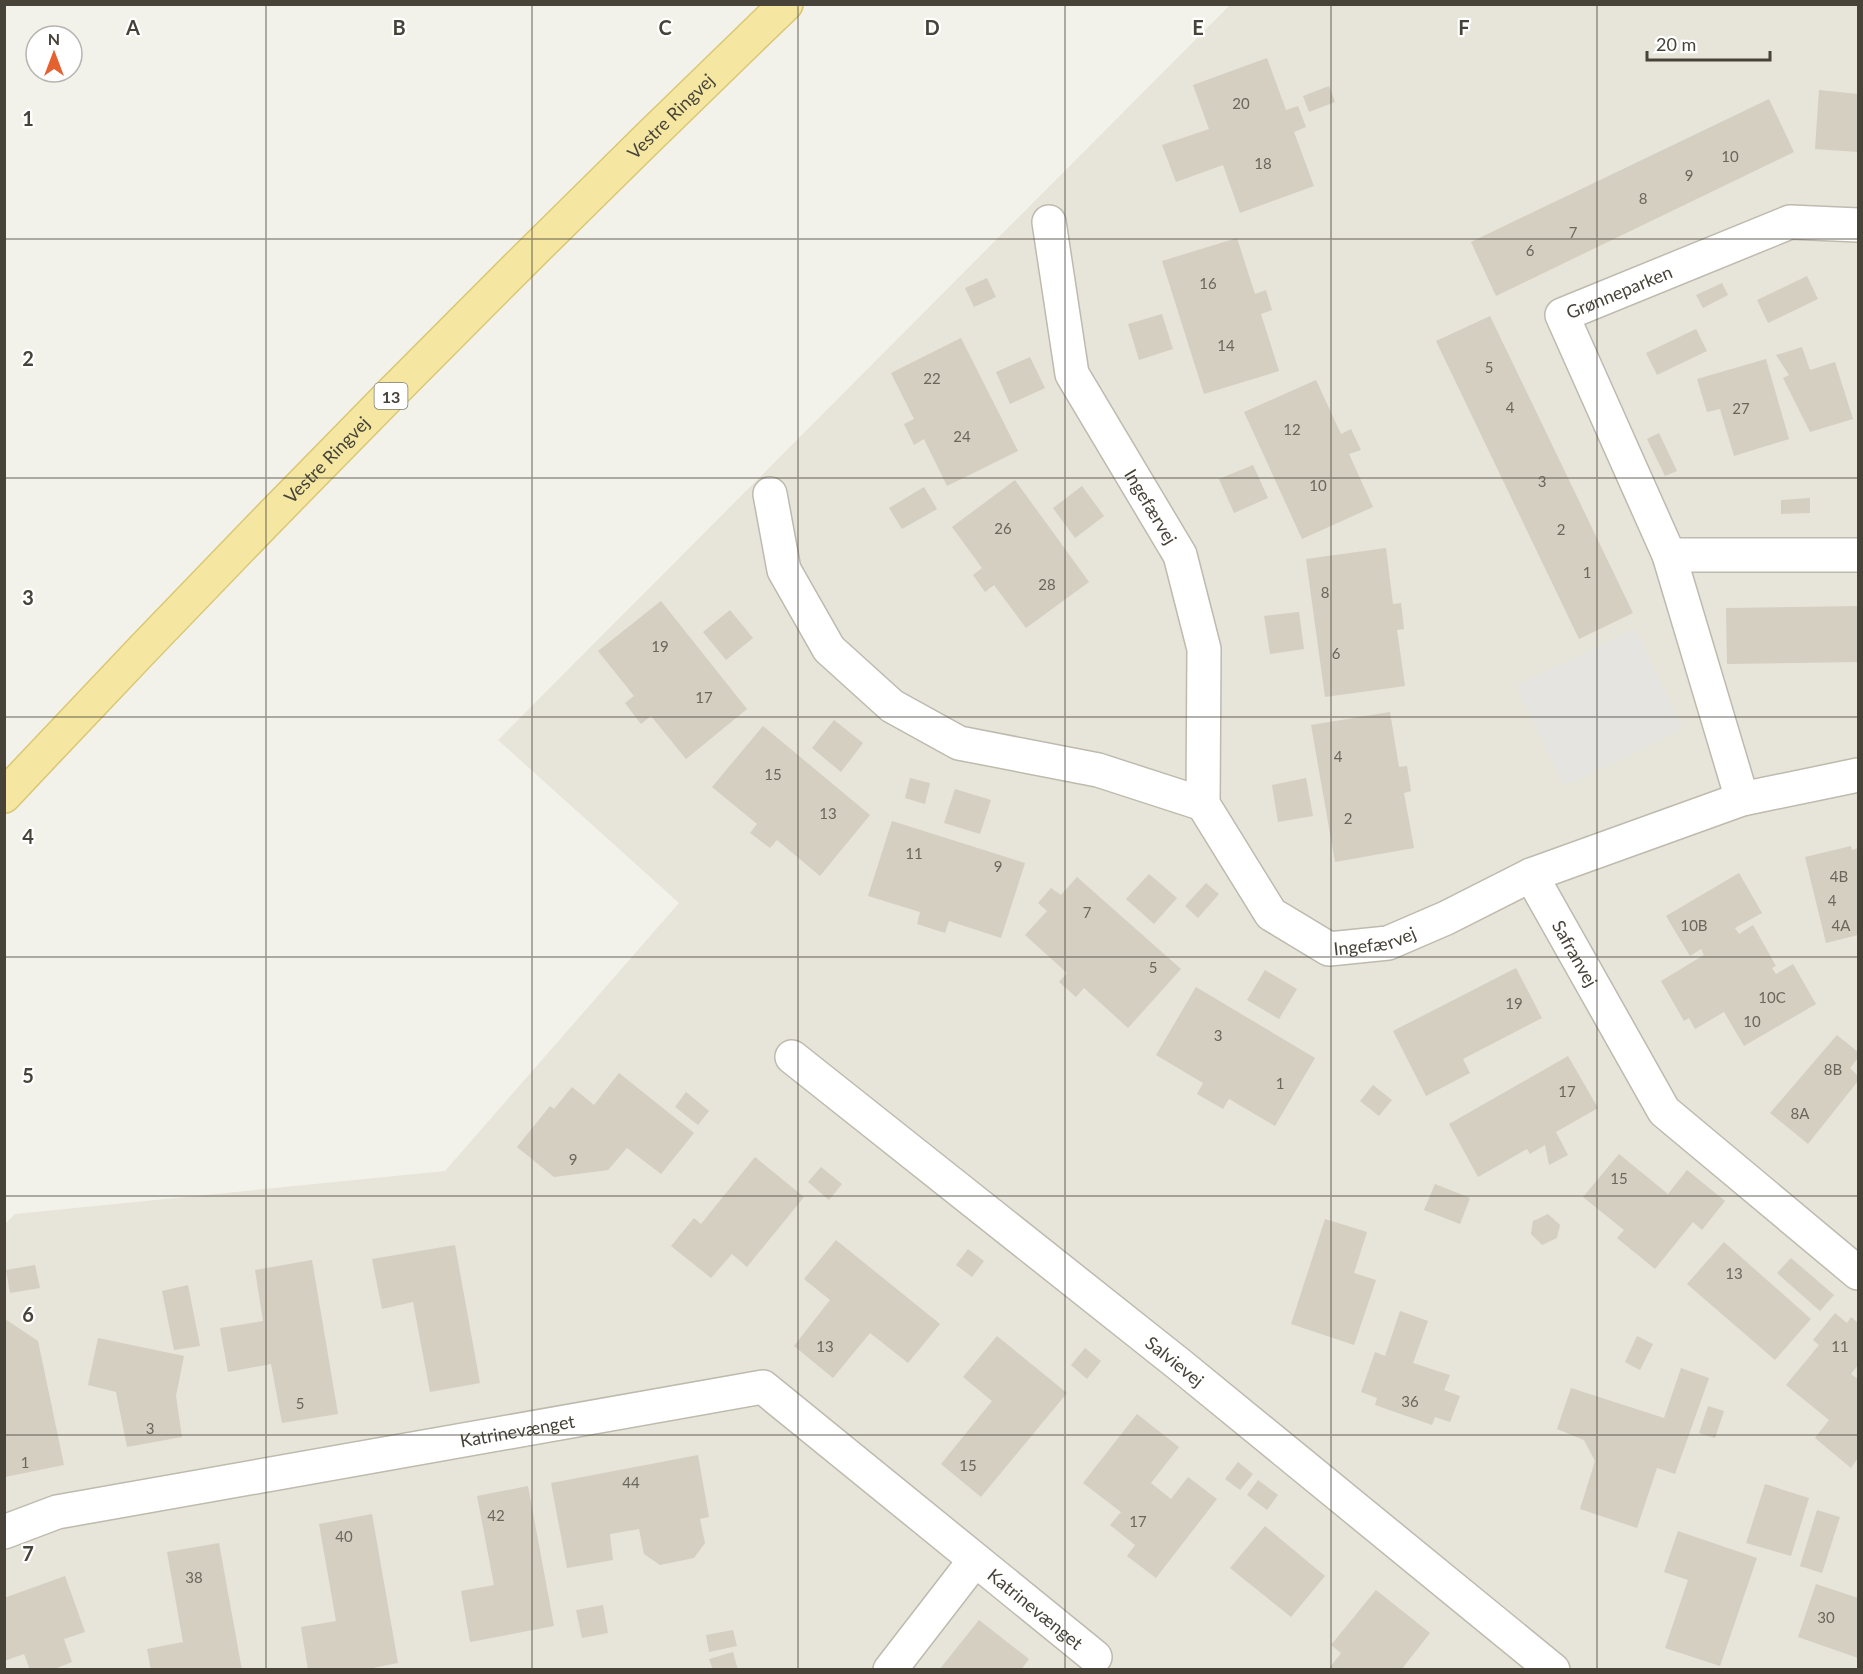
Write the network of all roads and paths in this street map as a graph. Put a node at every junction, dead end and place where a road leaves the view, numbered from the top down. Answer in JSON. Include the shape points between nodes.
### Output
{"nodes":[{"id":1,"x":786,"y":4,"type":"edge"},
{"id":2,"x":1049,"y":222,"type":"dead end"},
{"id":3,"x":1858,"y":225,"type":"edge"},
{"id":4,"x":770,"y":494,"type":"dead end"},
{"id":5,"x":1669,"y":555,"type":"junction"},
{"id":6,"x":1858,"y":555,"type":"edge"},
{"id":7,"x":1858,"y":775,"type":"edge"},
{"id":8,"x":4,"y":796,"type":"edge"},
{"id":9,"x":1742,"y":799,"type":"junction"},
{"id":10,"x":1203,"y":804,"type":"junction"},
{"id":11,"x":1531,"y":874,"type":"junction"},
{"id":12,"x":792,"y":1057,"type":"dead end"},
{"id":13,"x":1858,"y":1273,"type":"edge"},
{"id":14,"x":4,"y":1532,"type":"edge"},
{"id":15,"x":975,"y":1560,"type":"junction"},
{"id":16,"x":1095,"y":1657,"type":"dead end"},
{"id":17,"x":890,"y":1670,"type":"edge"},
{"id":18,"x":1553,"y":1670,"type":"edge"}],
"edges":[{"from":1,"to":8,"type":"main road","name":"Vestre Ringvej","number":"13","via":[[595,189],[154,636]]},
{"from":2,"to":10,"type":"street","name":"Ingefærvej","via":[[1072,374],[1180,555],[1204,649]]},
{"from":3,"to":5,"type":"street","name":"Grønneparken","via":[[1790,222],[1562,315]]},
{"from":4,"to":10,"type":"street","via":[[784,570],[795,590],[829,649],[891,706],[959,743],[1098,770]]},
{"from":5,"to":6,"type":"street"},
{"from":5,"to":9,"type":"street","name":"Grønneparken"},
{"from":7,"to":9,"type":"street"},
{"from":9,"to":11,"type":"street"},
{"from":10,"to":11,"type":"street","name":"Ingefærvej","via":[[1271,914],[1329,949],[1388,943]]},
{"from":11,"to":13,"type":"street","name":"Safranvej","via":[[1664,1111]]},
{"from":12,"to":18,"type":"street","name":"Salvievej","via":[[1180,1365]]},
{"from":14,"to":15,"type":"street","name":"Katrinevænget","via":[[57,1512],[763,1388]]},
{"from":15,"to":16,"type":"street","name":"Katrinevænget"},
{"from":15,"to":17,"type":"street","name":"Katrinevænget"}]}
